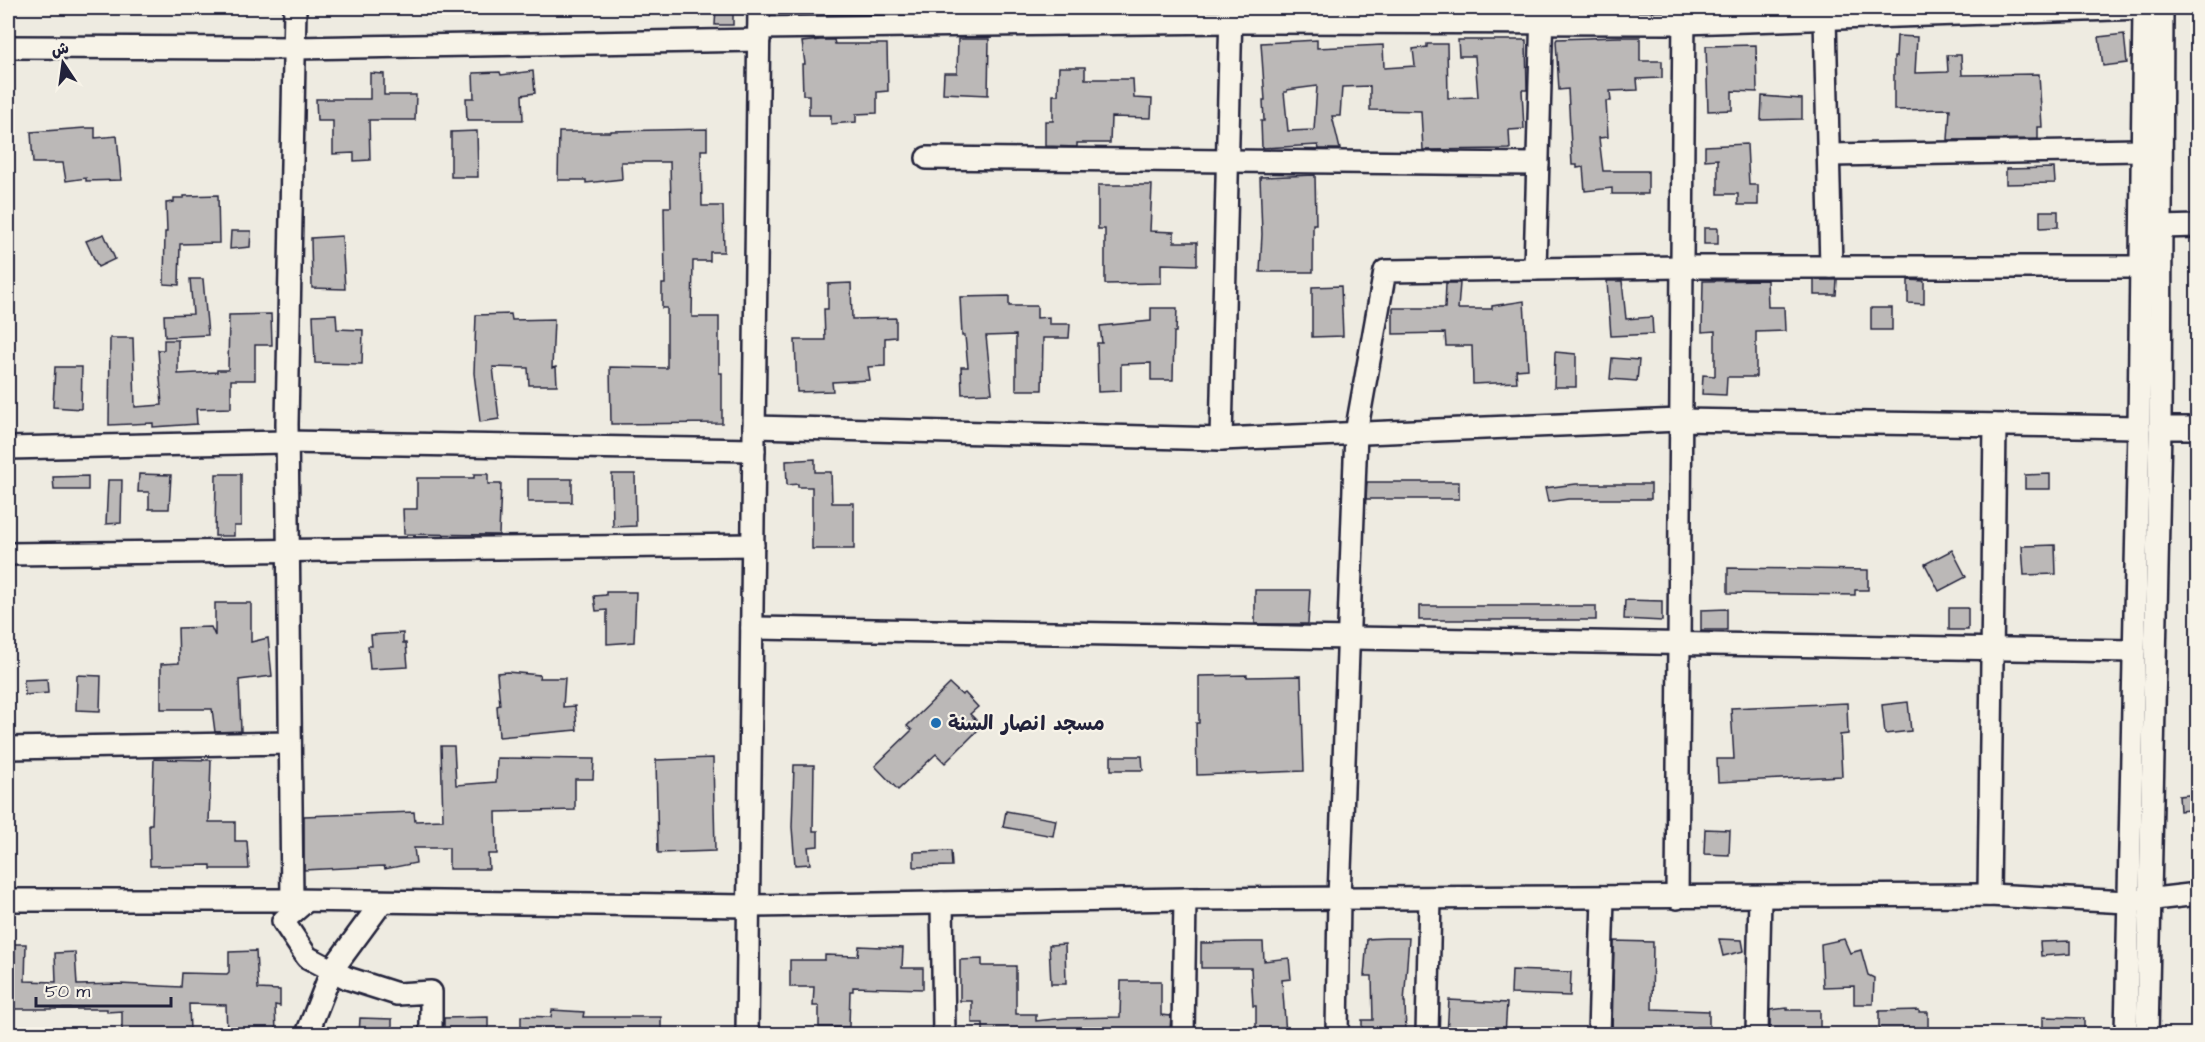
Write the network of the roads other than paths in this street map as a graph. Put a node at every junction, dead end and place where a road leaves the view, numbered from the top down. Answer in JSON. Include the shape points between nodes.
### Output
{"nodes":[{"id":1,"x":296,"y":8,"type":"edge"},
{"id":2,"x":2144,"y":8,"type":"edge"},
{"id":3,"x":2162,"y":8,"type":"edge"},
{"id":4,"x":1231,"y":15,"type":"edge"},
{"id":5,"x":1384,"y":15,"type":"edge"},
{"id":6,"x":1542,"y":15,"type":"edge"},
{"id":7,"x":1684,"y":15,"type":"edge"},
{"id":8,"x":1825,"y":18,"type":"junction"},
{"id":9,"x":759,"y":25,"type":"edge"},
{"id":10,"x":8,"y":47,"type":"edge"},
{"id":11,"x":295,"y":48,"type":"junction"},
{"id":12,"x":2142,"y":150,"type":"junction"},
{"id":13,"x":1829,"y":155,"type":"junction"},
{"id":14,"x":927,"y":158,"type":"dead end"},
{"id":15,"x":1227,"y":161,"type":"junction"},
{"id":16,"x":1538,"y":164,"type":"junction"},
{"id":17,"x":2198,"y":226,"type":"edge"},
{"id":18,"x":2161,"y":227,"type":"junction"},
{"id":19,"x":1682,"y":267,"type":"junction"},
{"id":20,"x":1831,"y":267,"type":"junction"},
{"id":21,"x":2141,"y":267,"type":"junction"},
{"id":22,"x":1535,"y":269,"type":"junction"},
{"id":23,"x":1680,"y":420,"type":"junction"},
{"id":24,"x":1995,"y":425,"type":"junction"},
{"id":25,"x":754,"y":427,"type":"junction"},
{"id":26,"x":2139,"y":427,"type":"junction"},
{"id":27,"x":2160,"y":428,"type":"junction"},
{"id":28,"x":2198,"y":428,"type":"edge"},
{"id":29,"x":1356,"y":433,"type":"junction"},
{"id":30,"x":1221,"y":439,"type":"junction"},
{"id":31,"x":287,"y":442,"type":"junction"},
{"id":32,"x":8,"y":448,"type":"edge"},
{"id":33,"x":754,"y":450,"type":"junction"},
{"id":34,"x":753,"y":545,"type":"junction"},
{"id":35,"x":288,"y":550,"type":"junction"},
{"id":36,"x":8,"y":554,"type":"edge"},
{"id":37,"x":752,"y":628,"type":"junction"},
{"id":38,"x":1348,"y":638,"type":"junction"},
{"id":39,"x":1679,"y":644,"type":"junction"},
{"id":40,"x":1992,"y":650,"type":"junction"},
{"id":41,"x":2134,"y":651,"type":"junction"},
{"id":42,"x":290,"y":743,"type":"junction"},
{"id":43,"x":8,"y":747,"type":"edge"},
{"id":44,"x":2198,"y":894,"type":"edge"},
{"id":45,"x":1989,"y":895,"type":"junction"},
{"id":46,"x":1603,"y":897,"type":"junction"},
{"id":47,"x":1760,"y":897,"type":"junction"},
{"id":48,"x":1339,"y":898,"type":"junction"},
{"id":49,"x":1430,"y":898,"type":"junction"},
{"id":50,"x":1677,"y":898,"type":"junction"},
{"id":51,"x":1185,"y":899,"type":"junction"},
{"id":52,"x":2151,"y":899,"type":"junction"},
{"id":53,"x":8,"y":900,"type":"edge"},
{"id":54,"x":298,"y":901,"type":"junction"},
{"id":55,"x":382,"y":902,"type":"junction"},
{"id":56,"x":2128,"y":902,"type":"junction"},
{"id":57,"x":942,"y":903,"type":"junction"},
{"id":58,"x":748,"y":906,"type":"junction"},
{"id":59,"x":332,"y":970,"type":"junction"},
{"id":60,"x":307,"y":1035,"type":"edge"},
{"id":61,"x":431,"y":1035,"type":"edge"},
{"id":62,"x":747,"y":1035,"type":"edge"},
{"id":63,"x":944,"y":1035,"type":"edge"},
{"id":64,"x":1183,"y":1035,"type":"edge"},
{"id":65,"x":1337,"y":1035,"type":"edge"},
{"id":66,"x":1427,"y":1035,"type":"edge"},
{"id":67,"x":1599,"y":1035,"type":"edge"},
{"id":68,"x":1757,"y":1035,"type":"edge"},
{"id":69,"x":2126,"y":1035,"type":"edge"},
{"id":70,"x":2147,"y":1035,"type":"edge"}],
"edges":[{"from":1,"to":11,"type":"street"},
{"from":2,"to":8,"type":"street"},
{"from":2,"to":12,"type":"street"},
{"from":3,"to":18,"type":"street"},
{"from":4,"to":5,"type":"street"},
{"from":4,"to":9,"type":"street"},
{"from":4,"to":15,"type":"street"},
{"from":5,"to":6,"type":"street"},
{"from":6,"to":7,"type":"street"},
{"from":6,"to":16,"type":"street"},
{"from":7,"to":8,"type":"street"},
{"from":7,"to":19,"type":"street"},
{"from":8,"to":13,"type":"street"},
{"from":9,"to":11,"type":"street"},
{"from":9,"to":25,"type":"street"},
{"from":10,"to":11,"type":"street"},
{"from":11,"to":31,"type":"street"},
{"from":12,"to":13,"type":"street"},
{"from":12,"to":21,"type":"street"},
{"from":13,"to":20,"type":"street"},
{"from":14,"to":15,"type":"street"},
{"from":15,"to":16,"type":"street"},
{"from":15,"to":30,"type":"street"},
{"from":16,"to":22,"type":"street"},
{"from":17,"to":18,"type":"street"},
{"from":18,"to":27,"type":"street"},
{"from":19,"to":20,"type":"street"},
{"from":19,"to":22,"type":"street"},
{"from":19,"to":23,"type":"street"},
{"from":20,"to":21,"type":"street"},
{"from":21,"to":26,"type":"street"},
{"from":22,"to":29,"type":"street","via":[[1385,271]]},
{"from":23,"to":24,"type":"street"},
{"from":23,"to":29,"type":"street"},
{"from":23,"to":39,"type":"street"},
{"from":24,"to":26,"type":"street"},
{"from":24,"to":40,"type":"street"},
{"from":25,"to":30,"type":"street"},
{"from":25,"to":33,"type":"street"},
{"from":26,"to":41,"type":"street"},
{"from":27,"to":28,"type":"street"},
{"from":27,"to":52,"type":"street"},
{"from":29,"to":30,"type":"street"},
{"from":29,"to":38,"type":"street"},
{"from":31,"to":32,"type":"street"},
{"from":31,"to":33,"type":"street"},
{"from":31,"to":35,"type":"street"},
{"from":33,"to":34,"type":"street"},
{"from":34,"to":35,"type":"street"},
{"from":34,"to":37,"type":"street"},
{"from":35,"to":36,"type":"street"},
{"from":35,"to":42,"type":"street"},
{"from":37,"to":38,"type":"street"},
{"from":37,"to":58,"type":"street"},
{"from":38,"to":39,"type":"street"},
{"from":38,"to":48,"type":"street"},
{"from":39,"to":40,"type":"street"},
{"from":39,"to":50,"type":"street"},
{"from":40,"to":41,"type":"street"},
{"from":40,"to":45,"type":"street"},
{"from":41,"to":56,"type":"street"},
{"from":42,"to":43,"type":"street"},
{"from":42,"to":54,"type":"street"},
{"from":44,"to":52,"type":"street"},
{"from":45,"to":47,"type":"street"},
{"from":45,"to":56,"type":"street"},
{"from":46,"to":49,"type":"street"},
{"from":46,"to":50,"type":"street"},
{"from":46,"to":67,"type":"street"},
{"from":47,"to":50,"type":"street"},
{"from":47,"to":68,"type":"street"},
{"from":48,"to":49,"type":"street"},
{"from":48,"to":51,"type":"street"},
{"from":48,"to":65,"type":"street"},
{"from":49,"to":66,"type":"street"},
{"from":51,"to":57,"type":"street"},
{"from":51,"to":64,"type":"street"},
{"from":52,"to":56,"type":"street"},
{"from":52,"to":70,"type":"street"},
{"from":53,"to":54,"type":"street"},
{"from":54,"to":55,"type":"street"},
{"from":54,"to":59,"type":"street","via":[[283,921],[307,957]]},
{"from":55,"to":58,"type":"street"},
{"from":55,"to":59,"type":"street"},
{"from":56,"to":69,"type":"street"},
{"from":57,"to":58,"type":"street"},
{"from":57,"to":63,"type":"street"},
{"from":58,"to":62,"type":"street"},
{"from":59,"to":60,"type":"street"},
{"from":59,"to":61,"type":"street","via":[[397,994],[431,992]]}]}
